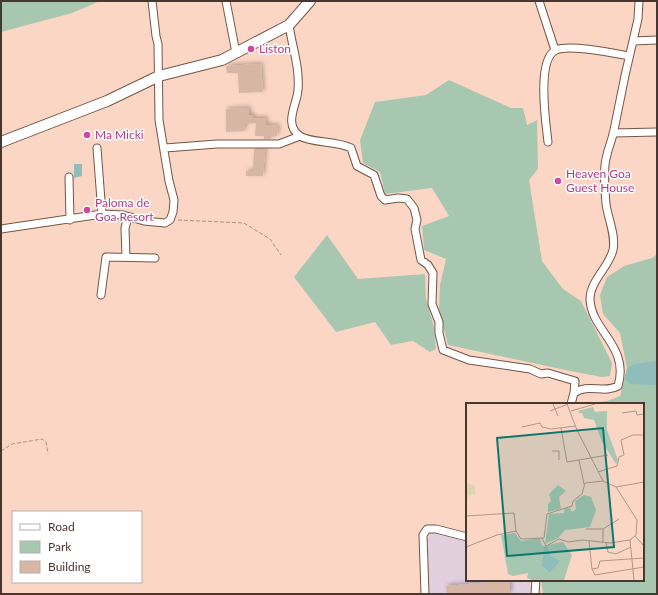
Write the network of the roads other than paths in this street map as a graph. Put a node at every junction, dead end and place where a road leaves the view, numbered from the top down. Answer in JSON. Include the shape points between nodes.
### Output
{"nodes":[{"id":1,"x":152,"y":1,"type":"edge"},
{"id":2,"x":226,"y":1,"type":"edge"},
{"id":3,"x":310,"y":1,"type":"edge"},
{"id":4,"x":539,"y":1,"type":"edge"},
{"id":5,"x":639,"y":1,"type":"edge"},
{"id":6,"x":289,"y":25,"type":"junction"},
{"id":7,"x":657,"y":40,"type":"edge"},
{"id":8,"x":633,"y":41,"type":"junction"},
{"id":9,"x":554,"y":50,"type":"junction"},
{"id":10,"x":236,"y":53,"type":"junction"},
{"id":11,"x":629,"y":56,"type":"junction"},
{"id":12,"x":159,"y":76,"type":"junction"},
{"id":13,"x":657,"y":132,"type":"edge"},
{"id":14,"x":613,"y":133,"type":"junction"},
{"id":15,"x":300,"y":136,"type":"junction"},
{"id":16,"x":1,"y":142,"type":"edge"},
{"id":17,"x":548,"y":142,"type":"dead end"},
{"id":18,"x":97,"y":148,"type":"dead end"},
{"id":19,"x":165,"y":148,"type":"junction"},
{"id":20,"x":69,"y":177,"type":"dead end"},
{"id":21,"x":102,"y":214,"type":"junction"},
{"id":22,"x":128,"y":217,"type":"junction"},
{"id":23,"x":70,"y":220,"type":"junction"},
{"id":24,"x":1,"y":229,"type":"edge"},
{"id":25,"x":126,"y":257,"type":"junction"},
{"id":26,"x":155,"y":258,"type":"dead end"},
{"id":27,"x":101,"y":295,"type":"dead end"},
{"id":28,"x":574,"y":393,"type":"junction"},
{"id":29,"x":571,"y":403,"type":"edge"},
{"id":30,"x":466,"y":536,"type":"edge"},
{"id":31,"x":536,"y":581,"type":"edge"},
{"id":32,"x":425,"y":594,"type":"edge"},
{"id":33,"x":535,"y":594,"type":"edge"}],
"edges":[{"from":1,"to":12,"type":"street"},
{"from":2,"to":10,"type":"street"},
{"from":3,"to":6,"type":"street"},
{"from":4,"to":9,"type":"street"},
{"from":5,"to":8,"type":"street"},
{"from":6,"to":10,"type":"street"},
{"from":6,"to":15,"type":"street","via":[[298,79],[291,120],[294,130]]},
{"from":7,"to":8,"type":"street"},
{"from":8,"to":11,"type":"street"},
{"from":9,"to":11,"type":"street","via":[[580,49]]},
{"from":9,"to":17,"type":"street","via":[[548,58],[544,72]]},
{"from":10,"to":12,"type":"street","via":[[222,60]]},
{"from":11,"to":14,"type":"street"},
{"from":12,"to":16,"type":"street","via":[[107,101]]},
{"from":12,"to":19,"type":"street","via":[[159,120]]},
{"from":13,"to":14,"type":"street"},
{"from":14,"to":28,"type":"street","via":[[605,165],[606,204],[613,236],[613,250],[592,290],[590,299],[593,310],[619,359],[621,375],[618,386],[612,390],[586,388]]},
{"from":15,"to":19,"type":"street","via":[[279,144],[217,144]]},
{"from":15,"to":28,"type":"street","via":[[343,144],[351,148],[357,166],[374,175],[381,196],[385,200],[407,199],[414,208],[421,260],[433,273],[432,304],[444,350],[469,360],[530,368],[541,374],[548,373],[575,381]]},
{"from":18,"to":21,"type":"street"},
{"from":19,"to":22,"type":"street","via":[[174,200],[170,220],[165,223]]},
{"from":20,"to":23,"type":"street"},
{"from":21,"to":22,"type":"street"},
{"from":21,"to":23,"type":"street"},
{"from":22,"to":25,"type":"street","via":[[125,228]]},
{"from":23,"to":24,"type":"street"},
{"from":25,"to":26,"type":"street"},
{"from":25,"to":27,"type":"street","via":[[106,257]]},
{"from":28,"to":29,"type":"street"},
{"from":30,"to":32,"type":"street","via":[[427,529],[423,535]]},
{"from":31,"to":33,"type":"street"}]}
